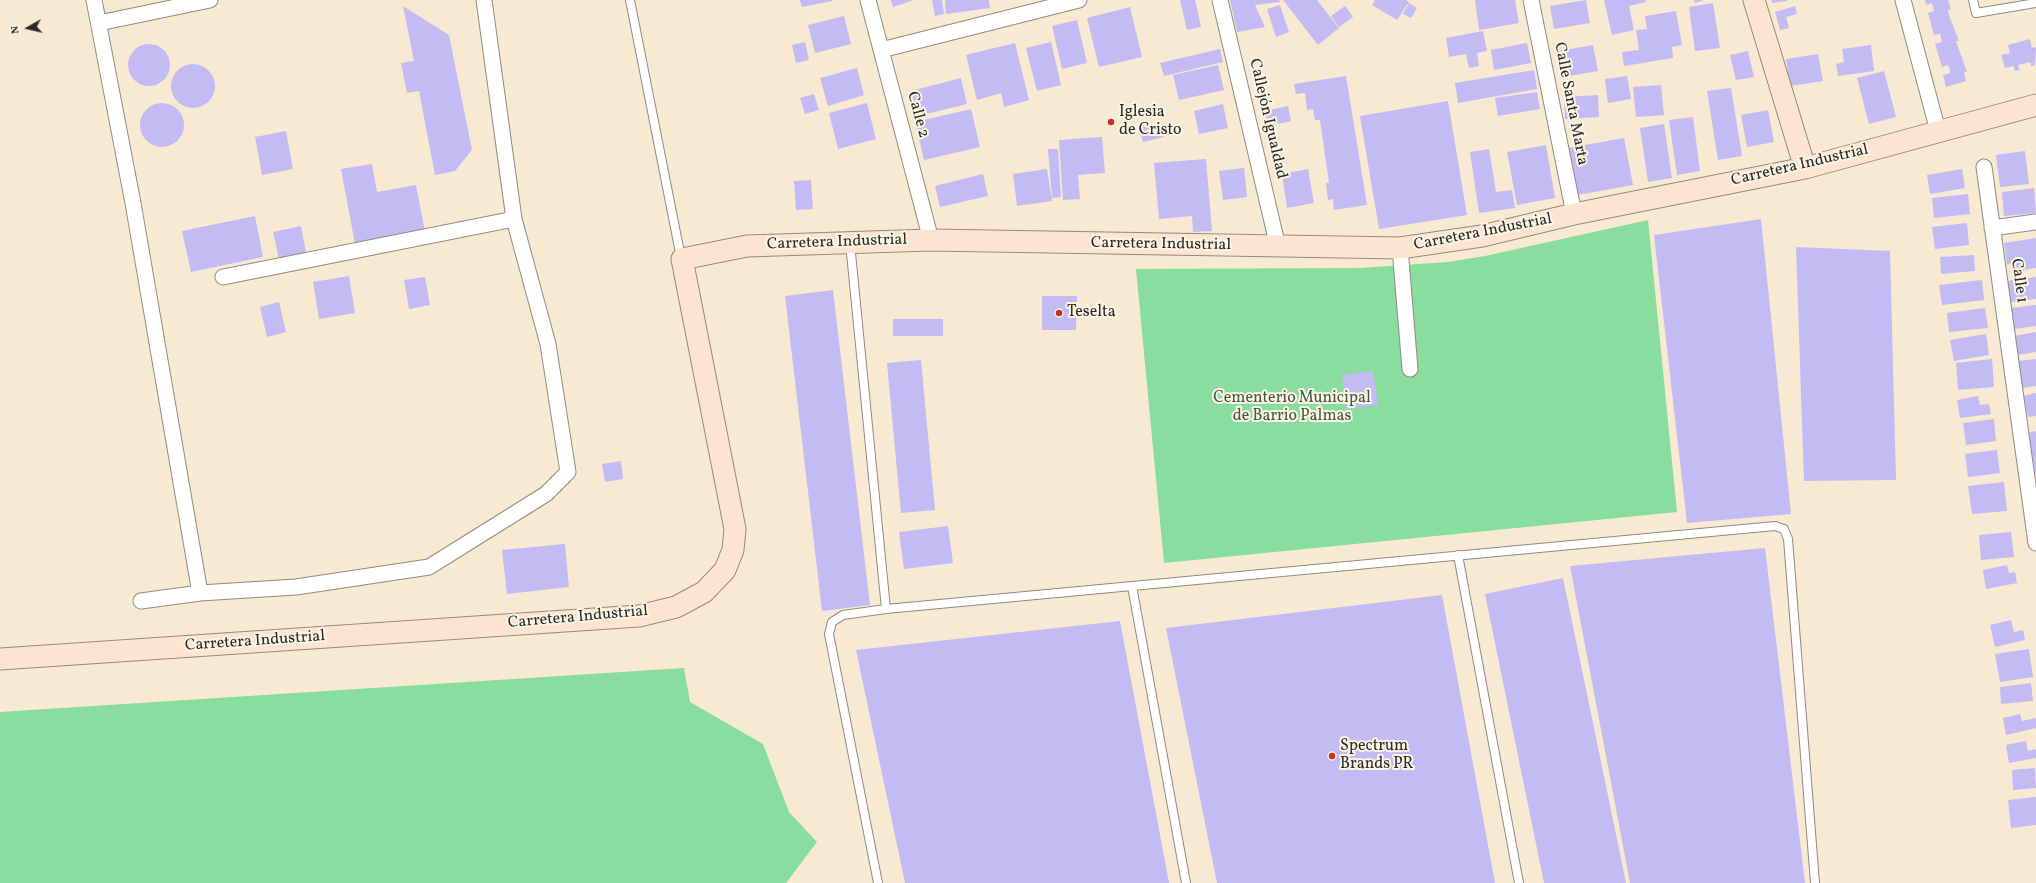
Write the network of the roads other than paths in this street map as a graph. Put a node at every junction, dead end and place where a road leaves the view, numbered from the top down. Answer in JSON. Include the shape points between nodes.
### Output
{"nodes":[{"id":1,"x":94,"y":0,"type":"edge"},
{"id":2,"x":210,"y":0,"type":"edge"},
{"id":3,"x":484,"y":0,"type":"edge"},
{"id":4,"x":630,"y":0,"type":"edge"},
{"id":5,"x":868,"y":0,"type":"edge"},
{"id":6,"x":1079,"y":0,"type":"edge"},
{"id":7,"x":1220,"y":0,"type":"edge"},
{"id":8,"x":1532,"y":0,"type":"edge"},
{"id":9,"x":1754,"y":0,"type":"edge"},
{"id":10,"x":1903,"y":0,"type":"edge"},
{"id":11,"x":1973,"y":0,"type":"edge"},
{"id":12,"x":2036,"y":3,"type":"edge"},
{"id":13,"x":99,"y":23,"type":"junction"},
{"id":14,"x":881,"y":50,"type":"junction"},
{"id":15,"x":2036,"y":105,"type":"edge"},
{"id":16,"x":1938,"y":131,"type":"junction"},
{"id":17,"x":1984,"y":167,"type":"dead end"},
{"id":18,"x":1805,"y":168,"type":"junction"},
{"id":19,"x":1574,"y":214,"type":"junction"},
{"id":20,"x":514,"y":219,"type":"junction"},
{"id":21,"x":2036,"y":222,"type":"edge"},
{"id":22,"x":1992,"y":228,"type":"junction"},
{"id":23,"x":931,"y":240,"type":"junction"},
{"id":24,"x":850,"y":242,"type":"junction"},
{"id":25,"x":1278,"y":247,"type":"junction"},
{"id":26,"x":1400,"y":248,"type":"junction"},
{"id":27,"x":682,"y":259,"type":"junction"},
{"id":28,"x":223,"y":277,"type":"dead end"},
{"id":29,"x":1410,"y":369,"type":"dead end"},
{"id":30,"x":2036,"y":543,"type":"edge"},
{"id":31,"x":1458,"y":556,"type":"junction"},
{"id":32,"x":1132,"y":586,"type":"junction"},
{"id":33,"x":200,"y":593,"type":"junction"},
{"id":34,"x":141,"y":601,"type":"dead end"},
{"id":35,"x":886,"y":609,"type":"junction"},
{"id":36,"x":0,"y":659,"type":"edge"},
{"id":37,"x":878,"y":883,"type":"edge"},
{"id":38,"x":1186,"y":883,"type":"edge"},
{"id":39,"x":1519,"y":883,"type":"edge"},
{"id":40,"x":1815,"y":883,"type":"edge"}],
"edges":[{"from":1,"to":13,"type":"street"},
{"from":2,"to":13,"type":"street"},
{"from":3,"to":20,"type":"street"},
{"from":4,"to":27,"type":"lane"},
{"from":5,"to":14,"type":"street","name":"Calle 2"},
{"from":6,"to":14,"type":"street"},
{"from":7,"to":25,"type":"street","name":"Callejón Igualdad"},
{"from":8,"to":19,"type":"street","name":"Calle Santa Marta"},
{"from":9,"to":18,"type":"street"},
{"from":10,"to":16,"type":"street"},
{"from":11,"to":12,"type":"lane","via":[[1976,13]]},
{"from":13,"to":33,"type":"street","via":[[133,203]]},
{"from":14,"to":23,"type":"street","name":"Calle 2"},
{"from":15,"to":16,"type":"street","name":"Carretera Industrial"},
{"from":16,"to":18,"type":"street","name":"Carretera Industrial"},
{"from":17,"to":22,"type":"street","name":"Calle 1"},
{"from":18,"to":19,"type":"street","name":"Carretera Industrial"},
{"from":19,"to":26,"type":"street","name":"Carretera Industrial","via":[[1482,236]]},
{"from":20,"to":28,"type":"street"},
{"from":20,"to":33,"type":"street","via":[[548,344],[568,472],[546,494],[429,568],[296,587]]},
{"from":21,"to":22,"type":"street"},
{"from":22,"to":30,"type":"street","name":"Calle 1"},
{"from":23,"to":24,"type":"street","name":"Carretera Industrial"},
{"from":23,"to":25,"type":"street","name":"Carretera Industrial"},
{"from":24,"to":27,"type":"street","name":"Carretera Industrial","via":[[747,246]]},
{"from":24,"to":35,"type":"lane"},
{"from":25,"to":26,"type":"street","name":"Carretera Industrial"},
{"from":26,"to":29,"type":"street"},
{"from":27,"to":36,"type":"street","name":"Carretera Industrial","via":[[735,529],[733,550],[725,570],[704,592],[676,607],[639,616]]},
{"from":31,"to":32,"type":"lane"},
{"from":31,"to":39,"type":"lane"},
{"from":31,"to":40,"type":"lane","via":[[1775,526],[1784,529],[1788,539]]},
{"from":32,"to":35,"type":"lane"},
{"from":32,"to":38,"type":"lane"},
{"from":33,"to":34,"type":"street"},
{"from":35,"to":37,"type":"lane","via":[[843,615],[832,622],[829,634]]}]}
